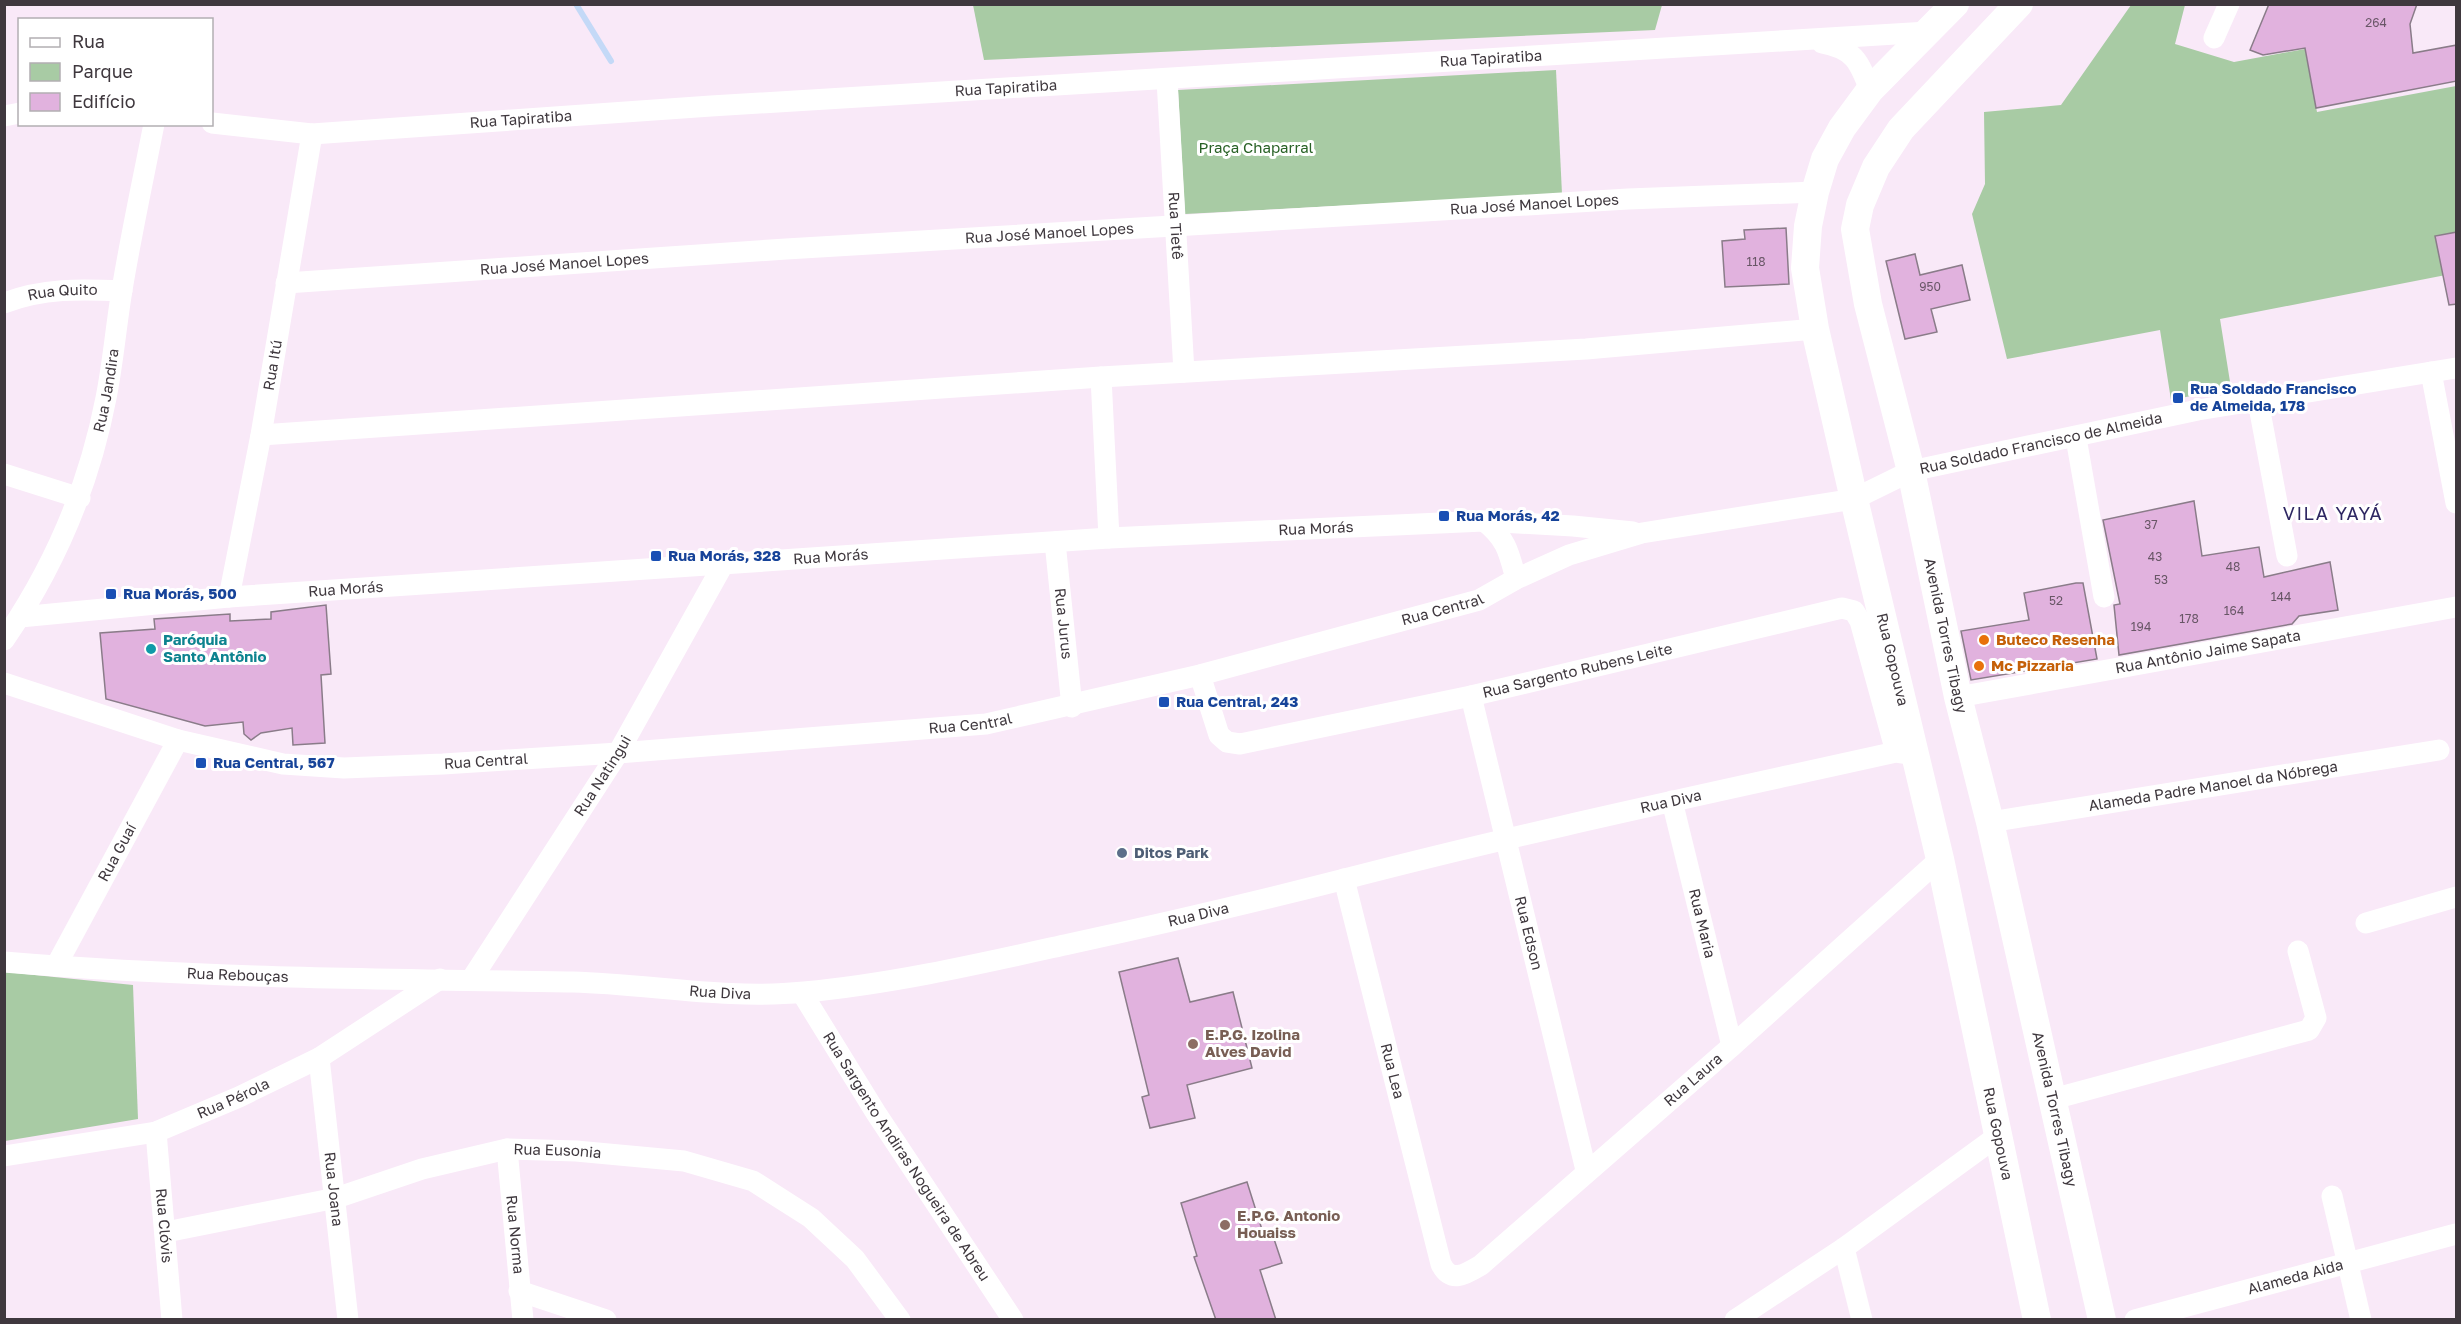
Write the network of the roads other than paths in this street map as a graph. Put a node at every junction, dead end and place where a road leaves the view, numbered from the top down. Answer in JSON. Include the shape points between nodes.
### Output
{"nodes":[{"id":1,"x":1955,"y":4,"type":"edge"},
{"id":2,"x":2019,"y":4,"type":"edge"},
{"id":3,"x":2229,"y":4,"type":"edge"},
{"id":4,"x":1928,"y":32,"type":"junction"},
{"id":5,"x":2214,"y":38,"type":"dead end"},
{"id":6,"x":1801,"y":39,"type":"junction"},
{"id":7,"x":1167,"y":80,"type":"junction"},
{"id":8,"x":1870,"y":90,"type":"junction"},
{"id":9,"x":213,"y":123,"type":"edge"},
{"id":10,"x":154,"y":126,"type":"edge"},
{"id":11,"x":312,"y":134,"type":"junction"},
{"id":12,"x":1815,"y":192,"type":"junction"},
{"id":13,"x":1177,"y":228,"type":"junction"},
{"id":14,"x":286,"y":283,"type":"junction"},
{"id":15,"x":122,"y":291,"type":"junction"},
{"id":16,"x":4,"y":303,"type":"edge"},
{"id":17,"x":1815,"y":329,"type":"junction"},
{"id":18,"x":2457,"y":368,"type":"edge"},
{"id":19,"x":1184,"y":372,"type":"junction"},
{"id":20,"x":2431,"y":372,"type":"junction"},
{"id":21,"x":1101,"y":377,"type":"junction"},
{"id":22,"x":2258,"y":401,"type":"junction"},
{"id":23,"x":261,"y":435,"type":"junction"},
{"id":24,"x":2076,"y":438,"type":"junction"},
{"id":25,"x":1911,"y":471,"type":"junction"},
{"id":26,"x":4,"y":474,"type":"edge"},
{"id":27,"x":80,"y":498,"type":"junction"},
{"id":28,"x":1854,"y":499,"type":"junction"},
{"id":29,"x":2457,"y":503,"type":"edge"},
{"id":30,"x":1484,"y":521,"type":"junction"},
{"id":31,"x":1642,"y":533,"type":"junction"},
{"id":32,"x":1109,"y":538,"type":"junction"},
{"id":33,"x":1054,"y":542,"type":"junction"},
{"id":34,"x":2287,"y":556,"type":"dead end"},
{"id":35,"x":724,"y":563,"type":"junction"},
{"id":36,"x":1516,"y":579,"type":"junction"},
{"id":37,"x":229,"y":597,"type":"junction"},
{"id":38,"x":2104,"y":597,"type":"dead end"},
{"id":39,"x":2457,"y":607,"type":"edge"},
{"id":40,"x":20,"y":617,"type":"junction"},
{"id":41,"x":4,"y":640,"type":"edge"},
{"id":42,"x":1200,"y":675,"type":"junction"},
{"id":43,"x":4,"y":683,"type":"edge"},
{"id":44,"x":1471,"y":696,"type":"junction"},
{"id":45,"x":1958,"y":697,"type":"junction"},
{"id":46,"x":1072,"y":707,"type":"junction"},
{"id":47,"x":178,"y":740,"type":"junction"},
{"id":48,"x":2439,"y":750,"type":"dead end"},
{"id":49,"x":618,"y":753,"type":"junction"},
{"id":50,"x":1906,"y":753,"type":"junction"},
{"id":51,"x":1672,"y":801,"type":"junction"},
{"id":52,"x":1990,"y":822,"type":"junction"},
{"id":53,"x":1507,"y":840,"type":"junction"},
{"id":54,"x":1940,"y":859,"type":"junction"},
{"id":55,"x":1344,"y":879,"type":"junction"},
{"id":56,"x":2457,"y":897,"type":"edge"},
{"id":57,"x":2366,"y":923,"type":"dead end"},
{"id":58,"x":2298,"y":951,"type":"dead end"},
{"id":59,"x":4,"y":962,"type":"edge"},
{"id":60,"x":56,"y":966,"type":"junction"},
{"id":61,"x":440,"y":979,"type":"junction"},
{"id":62,"x":471,"y":980,"type":"junction"},
{"id":63,"x":802,"y":993,"type":"junction"},
{"id":64,"x":1732,"y":1046,"type":"junction"},
{"id":65,"x":319,"y":1058,"type":"junction"},
{"id":66,"x":2052,"y":1099,"type":"junction"},
{"id":67,"x":156,"y":1132,"type":"junction"},
{"id":68,"x":1999,"y":1135,"type":"junction"},
{"id":69,"x":507,"y":1149,"type":"junction"},
{"id":70,"x":4,"y":1156,"type":"edge"},
{"id":71,"x":1586,"y":1170,"type":"junction"},
{"id":72,"x":2332,"y":1196,"type":"dead end"},
{"id":73,"x":336,"y":1198,"type":"junction"},
{"id":74,"x":166,"y":1232,"type":"junction"},
{"id":75,"x":2457,"y":1234,"type":"edge"},
{"id":76,"x":1844,"y":1248,"type":"junction"},
{"id":77,"x":2348,"y":1263,"type":"junction"},
{"id":78,"x":1441,"y":1264,"type":"joint"},
{"id":79,"x":519,"y":1291,"type":"junction"},
{"id":80,"x":172,"y":1320,"type":"edge"},
{"id":81,"x":348,"y":1320,"type":"edge"},
{"id":82,"x":523,"y":1320,"type":"edge"},
{"id":83,"x":606,"y":1320,"type":"edge"},
{"id":84,"x":900,"y":1320,"type":"edge"},
{"id":85,"x":1013,"y":1320,"type":"edge"},
{"id":86,"x":1735,"y":1320,"type":"edge"},
{"id":87,"x":1862,"y":1320,"type":"edge"},
{"id":88,"x":2037,"y":1320,"type":"edge"},
{"id":89,"x":2102,"y":1320,"type":"edge"},
{"id":90,"x":2135,"y":1320,"type":"edge"},
{"id":91,"x":2361,"y":1320,"type":"edge"}],
"edges":[{"from":1,"to":4,"type":"main road","name":"Rua Gopouva"},
{"from":2,"to":25,"type":"main road","name":"Avenida Torres Tibagy","via":[[1900,129],[1876,167],[1860,205],[1856,238],[1868,303]]},
{"from":3,"to":5,"type":"street"},
{"from":4,"to":6,"type":"street","name":"Rua Tapiratiba"},
{"from":4,"to":8,"type":"main road","name":"Rua Gopouva"},
{"from":6,"to":7,"type":"street","name":"Rua Tapiratiba"},
{"from":6,"to":8,"type":"street","name":"Rua Tapiratiba","via":[[1842,47],[1860,64]]},
{"from":7,"to":11,"type":"street","name":"Rua Tapiratiba"},
{"from":7,"to":13,"type":"street","name":"Rua Tietê"},
{"from":8,"to":12,"type":"main road","name":"Rua Gopouva","via":[[1825,159]]},
{"from":9,"to":11,"type":"street","name":"Rua Tapiratiba"},
{"from":10,"to":15,"type":"street","name":"Rua Jandira"},
{"from":11,"to":14,"type":"street","name":"Rua Itú"},
{"from":12,"to":13,"type":"street","name":"Rua José Manoel Lopes","via":[[1628,199]]},
{"from":12,"to":17,"type":"main road","name":"Rua Gopouva","via":[[1805,268]]},
{"from":13,"to":14,"type":"street","name":"Rua José Manoel Lopes"},
{"from":13,"to":19,"type":"street","name":"Rua Tietê"},
{"from":14,"to":23,"type":"street","name":"Rua Itú"},
{"from":15,"to":16,"type":"street","name":"Rua Quito","via":[[65,288]]},
{"from":15,"to":27,"type":"street","name":"Rua Jandira","via":[[106,398]]},
{"from":17,"to":19,"type":"street","via":[[1586,349]]},
{"from":17,"to":28,"type":"main road","name":"Rua Gopouva"},
{"from":18,"to":20,"type":"street","name":"Rua Soldado Francisco de Almeida"},
{"from":19,"to":21,"type":"street"},
{"from":20,"to":22,"type":"street","name":"Rua Soldado Francisco de Almeida"},
{"from":20,"to":29,"type":"street"},
{"from":21,"to":23,"type":"street"},
{"from":21,"to":32,"type":"street"},
{"from":22,"to":24,"type":"street","name":"Rua Soldado Francisco de Almeida"},
{"from":22,"to":34,"type":"street"},
{"from":23,"to":37,"type":"street","name":"Rua Itú"},
{"from":24,"to":25,"type":"street","name":"Rua Soldado Francisco de Almeida"},
{"from":24,"to":38,"type":"street"},
{"from":25,"to":28,"type":"street","name":"Rua Central"},
{"from":25,"to":45,"type":"main road","name":"Avenida Torres Tibagy"},
{"from":26,"to":27,"type":"street"},
{"from":27,"to":40,"type":"street","name":"Rua Jandira","via":[[57,552]]},
{"from":28,"to":31,"type":"street","name":"Rua Central"},
{"from":28,"to":50,"type":"main road","name":"Rua Gopouva"},
{"from":30,"to":31,"type":"street","name":"Rua Morás"},
{"from":30,"to":32,"type":"street","name":"Rua Morás"},
{"from":30,"to":36,"type":"street","via":[[1499,533]]},
{"from":31,"to":36,"type":"street","name":"Rua Central","via":[[1569,555]]},
{"from":32,"to":33,"type":"street","name":"Rua Morás"},
{"from":33,"to":35,"type":"street","name":"Rua Morás"},
{"from":33,"to":46,"type":"street","name":"Rua Jurus"},
{"from":35,"to":37,"type":"street","name":"Rua Morás"},
{"from":35,"to":49,"type":"street","name":"Rua Natingui"},
{"from":36,"to":42,"type":"street","name":"Rua Central","via":[[1479,600]]},
{"from":37,"to":40,"type":"street","name":"Rua Morás"},
{"from":39,"to":45,"type":"street","name":"Rua Antônio Jaime Sapata"},
{"from":40,"to":41,"type":"street","name":"Rua Jandira"},
{"from":42,"to":44,"type":"street","name":"Rua Sargento Rubens Leite","via":[[1219,735],[1227,742],[1239,744]]},
{"from":42,"to":46,"type":"street","name":"Rua Central"},
{"from":43,"to":47,"type":"street","name":"Rua Central"},
{"from":44,"to":50,"type":"street","name":"Rua Sargento Rubens Leite","via":[[1842,608],[1854,611],[1860,621]]},
{"from":44,"to":53,"type":"street","name":"Rua Edson"},
{"from":45,"to":52,"type":"main road","name":"Avenida Torres Tibagy"},
{"from":46,"to":49,"type":"street","name":"Rua Central","via":[[986,724]]},
{"from":47,"to":49,"type":"street","name":"Rua Central","via":[[283,764],[344,768]]},
{"from":47,"to":60,"type":"street","name":"Rua Guaí"},
{"from":48,"to":52,"type":"street","name":"Alameda Padre Manoel da Nóbrega"},
{"from":49,"to":62,"type":"street","name":"Rua Natingui"},
{"from":50,"to":51,"type":"street","name":"Rua Diva"},
{"from":50,"to":54,"type":"main road","name":"Rua Gopouva"},
{"from":51,"to":53,"type":"street","name":"Rua Diva"},
{"from":51,"to":64,"type":"street","name":"Rua Maria"},
{"from":52,"to":66,"type":"main road","name":"Avenida Torres Tibagy"},
{"from":53,"to":55,"type":"street","name":"Rua Diva"},
{"from":53,"to":71,"type":"street","name":"Rua Edson"},
{"from":54,"to":64,"type":"street","name":"Rua Laura"},
{"from":54,"to":68,"type":"main road","name":"Rua Gopouva"},
{"from":55,"to":63,"type":"street","name":"Rua Diva","via":[[1237,908],[982,964]]},
{"from":55,"to":78,"type":"street","name":"Rua Lea"},
{"from":56,"to":57,"type":"street"},
{"from":58,"to":66,"type":"street","via":[[2316,1018],[2309,1030]]},
{"from":59,"to":60,"type":"street","name":"Rua Rebouças"},
{"from":60,"to":61,"type":"street","name":"Rua Rebouças","via":[[341,980]]},
{"from":61,"to":62,"type":"street","name":"Rua Rebouças"},
{"from":61,"to":65,"type":"street","name":"Rua Pérola"},
{"from":62,"to":63,"type":"street","name":"Rua Diva","via":[[585,983],[715,993]]},
{"from":63,"to":85,"type":"street","name":"Rua Sargento Andiras Nogueira de Abreu"},
{"from":64,"to":71,"type":"street","name":"Rua Laura"},
{"from":65,"to":67,"type":"street","name":"Rua Pérola"},
{"from":65,"to":73,"type":"street","name":"Rua Joana"},
{"from":66,"to":89,"type":"main road","name":"Avenida Torres Tibagy"},
{"from":67,"to":70,"type":"street","name":"Rua Pérola"},
{"from":67,"to":74,"type":"street","name":"Rua Clóvis"},
{"from":68,"to":76,"type":"street"},
{"from":68,"to":88,"type":"main road","name":"Rua Gopouva"},
{"from":69,"to":73,"type":"street","name":"Rua Eusonia","via":[[422,1169]]},
{"from":69,"to":79,"type":"street","name":"Rua Norma"},
{"from":69,"to":84,"type":"street","name":"Rua Eusonia","via":[[684,1161],[753,1181],[811,1218],[855,1259]]},
{"from":71,"to":78,"type":"street","name":"Rua Laura","via":[[1481,1265],[1454,1277]]},
{"from":72,"to":77,"type":"street"},
{"from":73,"to":74,"type":"street","name":"Rua Eusonia"},
{"from":73,"to":81,"type":"street","name":"Rua Joana"},
{"from":74,"to":80,"type":"street","name":"Rua Clóvis"},
{"from":75,"to":77,"type":"street","name":"Alameda Aida"},
{"from":76,"to":86,"type":"street"},
{"from":76,"to":87,"type":"street"},
{"from":77,"to":90,"type":"street","name":"Alameda Aida"},
{"from":77,"to":91,"type":"street"},
{"from":79,"to":82,"type":"street","name":"Rua Norma"},
{"from":79,"to":83,"type":"street"}]}
